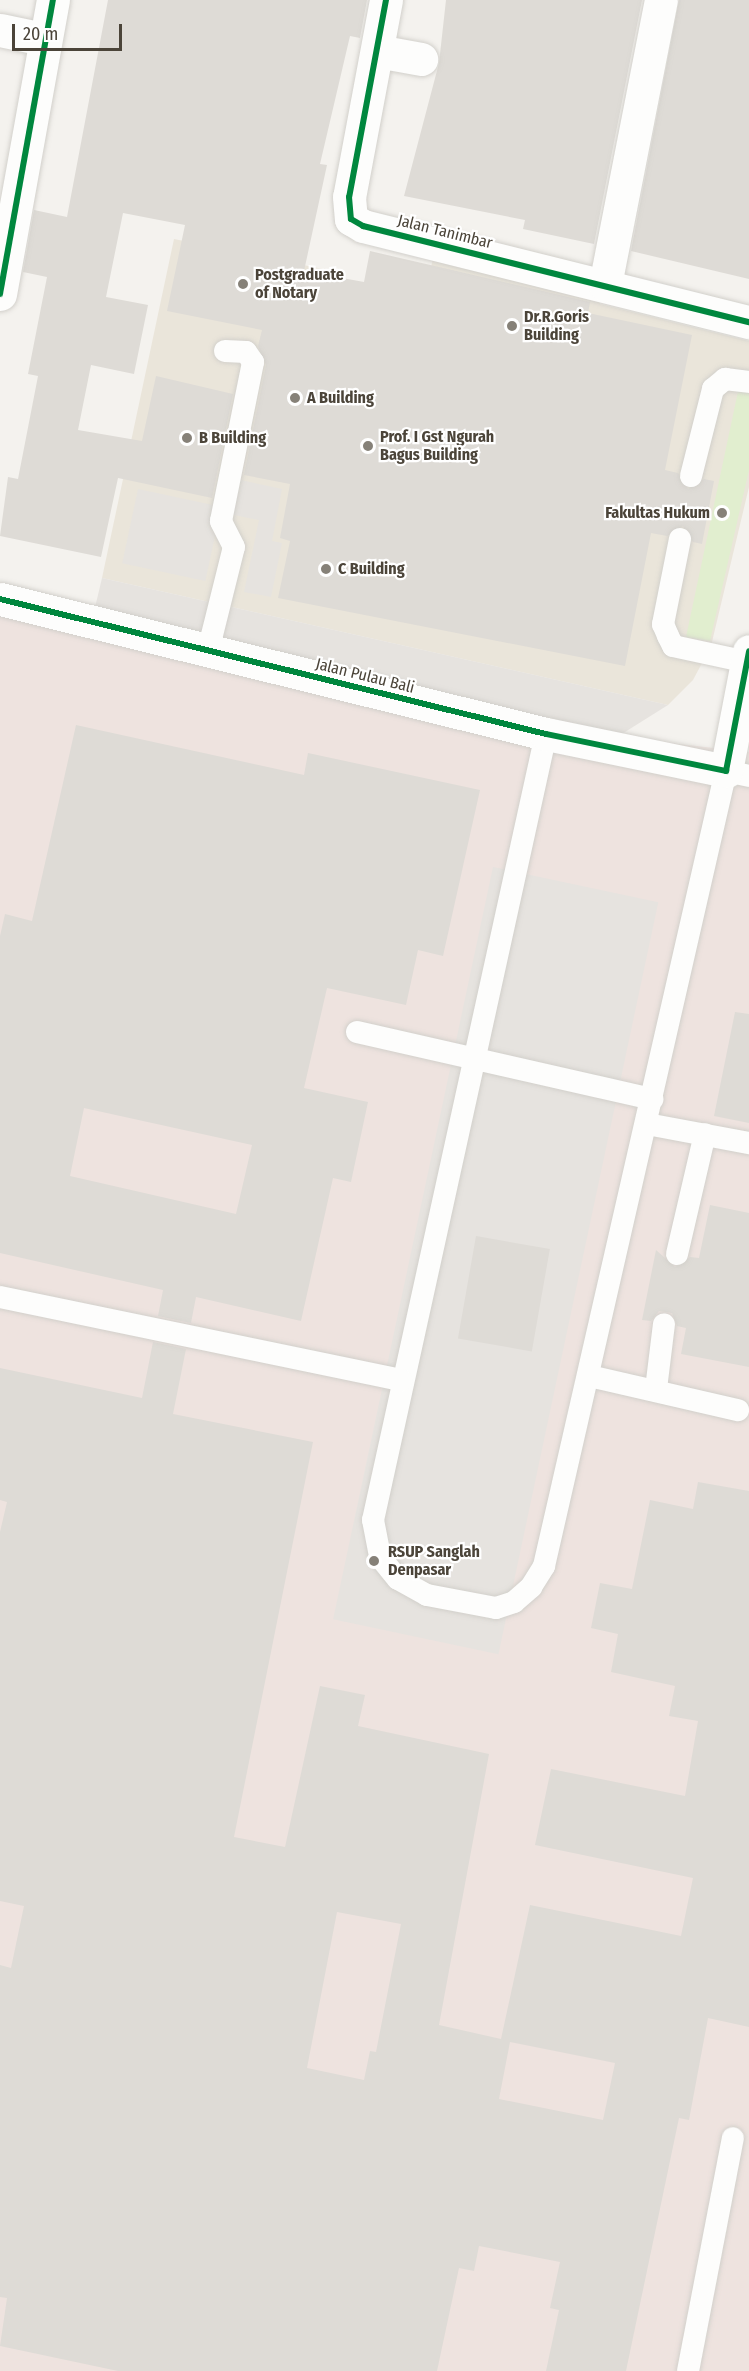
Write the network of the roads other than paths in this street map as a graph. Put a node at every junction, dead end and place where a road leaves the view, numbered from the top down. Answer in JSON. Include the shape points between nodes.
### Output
{"nodes":[{"id":1,"x":53,"y":0,"type":"edge"},
{"id":2,"x":386,"y":0,"type":"edge"},
{"id":3,"x":661,"y":0,"type":"edge"},
{"id":4,"x":0,"y":30,"type":"edge"},
{"id":5,"x":44,"y":39,"type":"junction"},
{"id":6,"x":377,"y":51,"type":"junction"},
{"id":7,"x":421,"y":59,"type":"dead end"},
{"id":8,"x":1,"y":282,"type":"edge"},
{"id":9,"x":605,"y":285,"type":"junction"},
{"id":10,"x":749,"y":322,"type":"edge"},
{"id":11,"x":225,"y":351,"type":"dead end"},
{"id":12,"x":749,"y":382,"type":"edge"},
{"id":13,"x":691,"y":476,"type":"dead end"},
{"id":14,"x":680,"y":539,"type":"dead end"},
{"id":15,"x":0,"y":599,"type":"edge"},
{"id":16,"x":208,"y":651,"type":"junction"},
{"id":17,"x":748,"y":656,"type":"edge"},
{"id":18,"x":546,"y":734,"type":"junction"},
{"id":19,"x":737,"y":773,"type":"edge"},
{"id":20,"x":357,"y":1032,"type":"dead end"},
{"id":21,"x":473,"y":1062,"type":"junction"},
{"id":22,"x":652,"y":1100,"type":"junction"},
{"id":23,"x":647,"y":1124,"type":"junction"},
{"id":24,"x":705,"y":1134,"type":"junction"},
{"id":25,"x":749,"y":1143,"type":"edge"},
{"id":26,"x":676,"y":1254,"type":"dead end"},
{"id":27,"x":0,"y":1297,"type":"edge"},
{"id":28,"x":664,"y":1324,"type":"dead end"},
{"id":29,"x":589,"y":1376,"type":"junction"},
{"id":30,"x":402,"y":1380,"type":"junction"},
{"id":31,"x":656,"y":1389,"type":"junction"},
{"id":32,"x":738,"y":1410,"type":"dead end"},
{"id":33,"x":733,"y":2138,"type":"dead end"},
{"id":34,"x":688,"y":2371,"type":"edge"}],
"edges":[{"from":1,"to":5,"type":"street"},
{"from":2,"to":6,"type":"street","name":"Jalan Tanimbar"},
{"from":3,"to":9,"type":"street"},
{"from":4,"to":5,"type":"street"},
{"from":5,"to":8,"type":"street"},
{"from":6,"to":7,"type":"street"},
{"from":6,"to":9,"type":"street","name":"Jalan Tanimbar","via":[[349,197],[351,219],[363,226]]},
{"from":9,"to":10,"type":"street","name":"Jalan Tanimbar"},
{"from":11,"to":16,"type":"lane","via":[[246,352],[253,362],[221,521],[234,547]]},
{"from":12,"to":13,"type":"lane","via":[[725,379],[713,389]]},
{"from":14,"to":17,"type":"lane","via":[[663,624],[673,646]]},
{"from":15,"to":16,"type":"street","name":"Jalan Pulau Bali"},
{"from":16,"to":18,"type":"street","name":"Jalan Pulau Bali"},
{"from":17,"to":19,"type":"street"},
{"from":18,"to":19,"type":"street","name":"Jalan Pulau Bali"},
{"from":18,"to":21,"type":"lane"},
{"from":19,"to":22,"type":"lane"},
{"from":20,"to":21,"type":"lane"},
{"from":21,"to":22,"type":"lane"},
{"from":21,"to":30,"type":"lane"},
{"from":22,"to":23,"type":"lane"},
{"from":23,"to":24,"type":"lane"},
{"from":23,"to":29,"type":"lane"},
{"from":24,"to":25,"type":"lane"},
{"from":24,"to":26,"type":"lane"},
{"from":27,"to":30,"type":"lane"},
{"from":28,"to":31,"type":"lane"},
{"from":29,"to":30,"type":"lane","via":[[544,1566],[514,1602],[496,1608],[427,1595],[398,1579],[380,1557],[373,1520]]},
{"from":29,"to":31,"type":"lane"},
{"from":31,"to":32,"type":"lane"},
{"from":33,"to":34,"type":"lane"}]}
